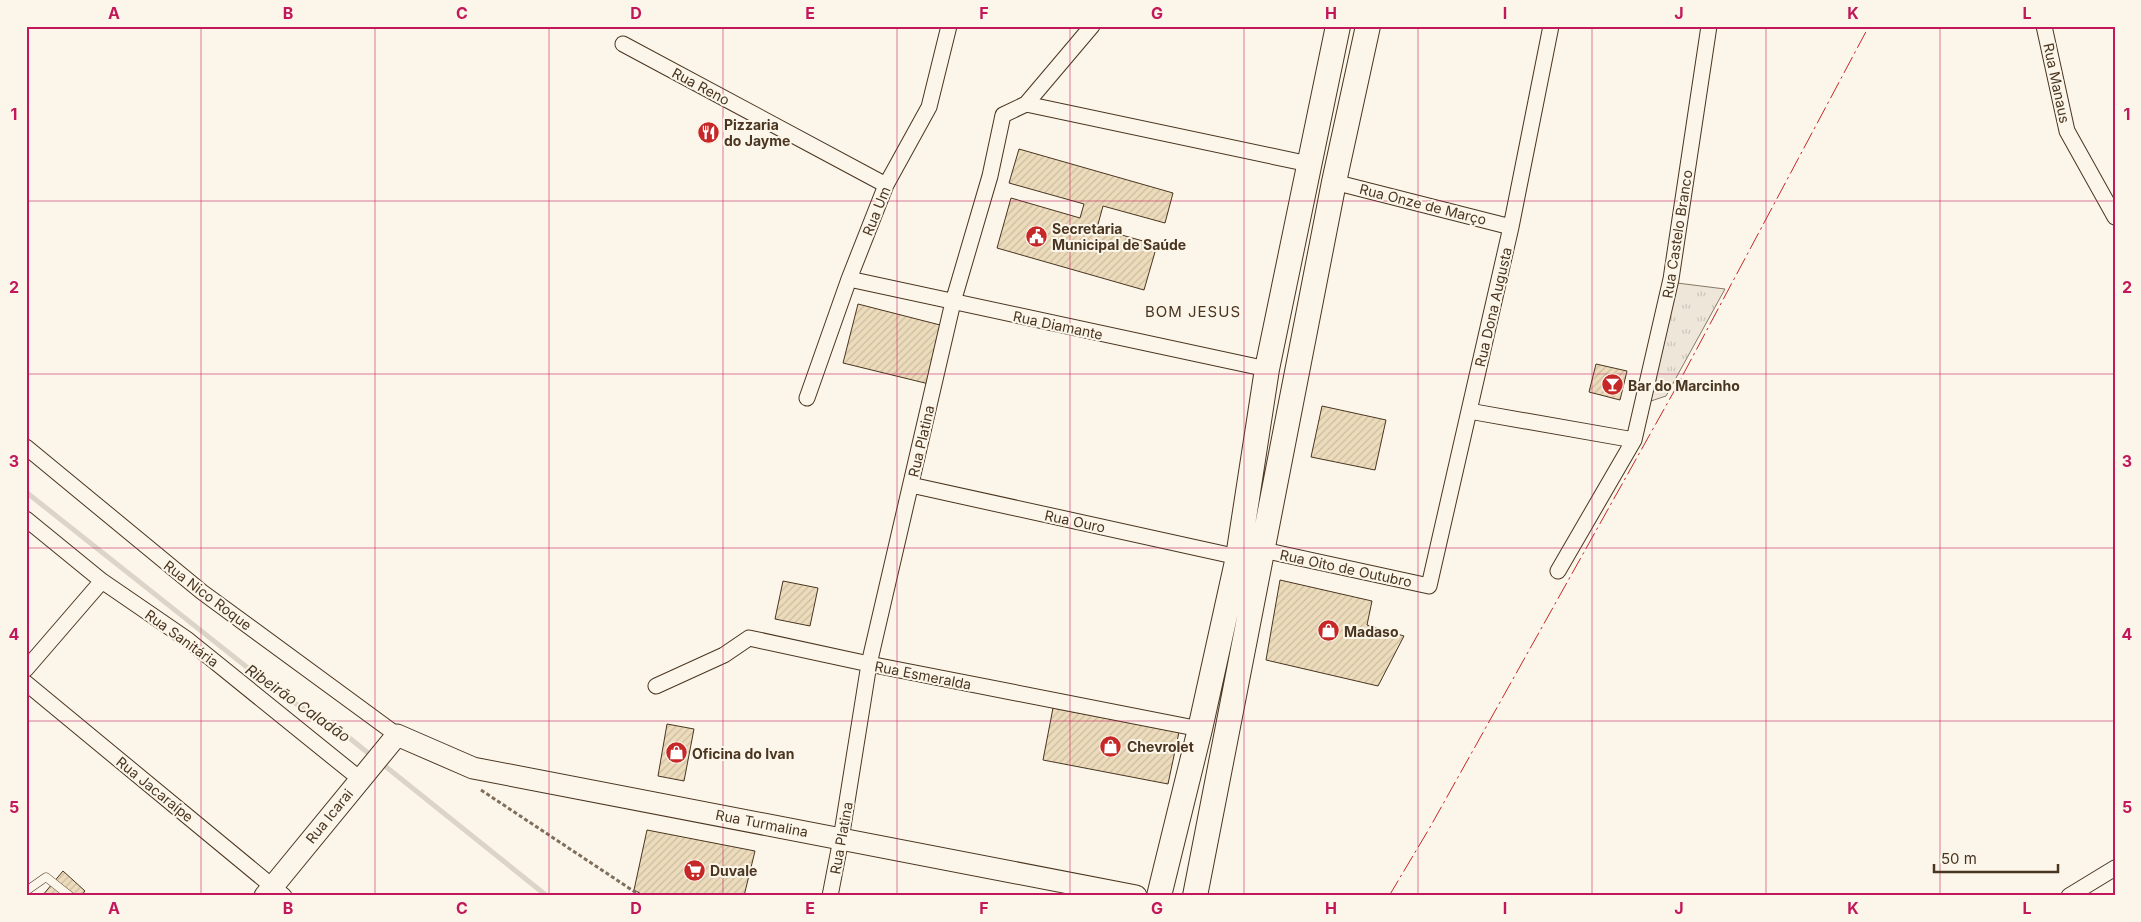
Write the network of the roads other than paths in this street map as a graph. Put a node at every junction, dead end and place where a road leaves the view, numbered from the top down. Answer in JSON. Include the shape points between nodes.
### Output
{"nodes":[{"id":1,"x":949,"y":26,"type":"edge"},
{"id":2,"x":1092,"y":26,"type":"edge"},
{"id":3,"x":1338,"y":26,"type":"edge"},
{"id":4,"x":1368,"y":26,"type":"edge"},
{"id":5,"x":1551,"y":26,"type":"edge"},
{"id":6,"x":1709,"y":26,"type":"edge"},
{"id":7,"x":2044,"y":26,"type":"edge"},
{"id":8,"x":623,"y":44,"type":"dead end"},
{"id":9,"x":1026,"y":104,"type":"junction"},
{"id":10,"x":1309,"y":164,"type":"junction"},
{"id":11,"x":1334,"y":182,"type":"junction"},
{"id":12,"x":886,"y":185,"type":"junction"},
{"id":13,"x":2115,"y":217,"type":"edge"},
{"id":14,"x":1511,"y":227,"type":"junction"},
{"id":15,"x":849,"y":279,"type":"junction"},
{"id":16,"x":953,"y":302,"type":"junction"},
{"id":17,"x":1267,"y":369,"type":"junction"},
{"id":18,"x":807,"y":398,"type":"dead end"},
{"id":19,"x":1469,"y":412,"type":"junction"},
{"id":20,"x":1634,"y":440,"type":"junction"},
{"id":21,"x":26,"y":447,"type":"edge"},
{"id":22,"x":911,"y":485,"type":"junction"},
{"id":23,"x":26,"y":519,"type":"edge"},
{"id":24,"x":1263,"y":550,"type":"junction"},
{"id":25,"x":1238,"y":556,"type":"junction"},
{"id":26,"x":1558,"y":571,"type":"dead end"},
{"id":27,"x":102,"y":581,"type":"junction"},
{"id":28,"x":1429,"y":586,"type":"joint"},
{"id":29,"x":869,"y":664,"type":"junction"},
{"id":30,"x":26,"y":669,"type":"edge"},
{"id":31,"x":26,"y":683,"type":"edge"},
{"id":32,"x":656,"y":686,"type":"dead end"},
{"id":33,"x":1200,"y":729,"type":"junction"},
{"id":34,"x":396,"y":736,"type":"junction"},
{"id":35,"x":363,"y":775,"type":"junction"},
{"id":36,"x":841,"y":839,"type":"junction"},
{"id":37,"x":2115,"y":868,"type":"edge"},
{"id":38,"x":26,"y":891,"type":"edge"},
{"id":39,"x":274,"y":892,"type":"edge"},
{"id":40,"x":70,"y":896,"type":"edge"},
{"id":41,"x":830,"y":896,"type":"edge"},
{"id":42,"x":1136,"y":896,"type":"edge"},
{"id":43,"x":1159,"y":896,"type":"edge"},
{"id":44,"x":1195,"y":896,"type":"edge"},
{"id":45,"x":2069,"y":896,"type":"edge"}],
"edges":[{"from":1,"to":12,"type":"street","name":"Rua Um","via":[[929,107]]},
{"from":2,"to":9,"type":"street","name":"Rua Platina"},
{"from":3,"to":10,"type":"main road"},
{"from":4,"to":11,"type":"main road"},
{"from":5,"to":14,"type":"street","name":"Rua Dona Augusta"},
{"from":6,"to":20,"type":"street","name":"Rua Castelo Branco","via":[[1671,279]]},
{"from":7,"to":13,"type":"street","name":"Rua Manaus","via":[[2067,131]]},
{"from":8,"to":12,"type":"street","name":"Rua Reno"},
{"from":9,"to":10,"type":"street"},
{"from":9,"to":16,"type":"street","name":"Rua Platina","via":[[1003,115],[990,176]]},
{"from":10,"to":17,"type":"main road"},
{"from":11,"to":14,"type":"street","name":"Rua Onze de Março"},
{"from":11,"to":24,"type":"main road"},
{"from":12,"to":15,"type":"street","name":"Rua Um"},
{"from":14,"to":19,"type":"street","name":"Rua Dona Augusta"},
{"from":15,"to":16,"type":"street","name":"Rua Diamante"},
{"from":15,"to":18,"type":"street","name":"Rua Um"},
{"from":16,"to":17,"type":"street","name":"Rua Diamante"},
{"from":16,"to":22,"type":"street","name":"Rua Platina"},
{"from":17,"to":25,"type":"main road"},
{"from":19,"to":20,"type":"street"},
{"from":19,"to":28,"type":"street","name":"Rua Dona Augusta"},
{"from":20,"to":26,"type":"street","name":"Rua Castelo Branco"},
{"from":21,"to":34,"type":"street","name":"Rua Nico Roque","via":[[202,592]]},
{"from":22,"to":25,"type":"street","name":"Rua Ouro"},
{"from":22,"to":29,"type":"street","name":"Rua Platina"},
{"from":23,"to":27,"type":"street","name":"Rua Sanitária"},
{"from":24,"to":28,"type":"street","name":"Rua Oito de Outubro"},
{"from":24,"to":44,"type":"main road"},
{"from":25,"to":33,"type":"main road"},
{"from":27,"to":30,"type":"street"},
{"from":27,"to":35,"type":"street","name":"Rua Sanitária","via":[[188,640]]},
{"from":29,"to":32,"type":"street","name":"Rua Esmeralda","via":[[749,638],[724,655]]},
{"from":29,"to":33,"type":"street","name":"Rua Esmeralda"},
{"from":29,"to":36,"type":"street","name":"Rua Platina"},
{"from":31,"to":39,"type":"street","name":"Rua Jacaraípe"},
{"from":33,"to":43,"type":"main road"},
{"from":34,"to":35,"type":"main road","name":"Rua Icarai"},
{"from":34,"to":36,"type":"main road","name":"Rua Turmalina","via":[[473,768]]},
{"from":35,"to":39,"type":"main road","name":"Rua Icarai"},
{"from":36,"to":41,"type":"street","name":"Rua Platina"},
{"from":36,"to":42,"type":"main road","name":"Rua Turmalina"},
{"from":37,"to":45,"type":"street"},
{"from":38,"to":40,"type":"lane","via":[[46,877]]}]}
